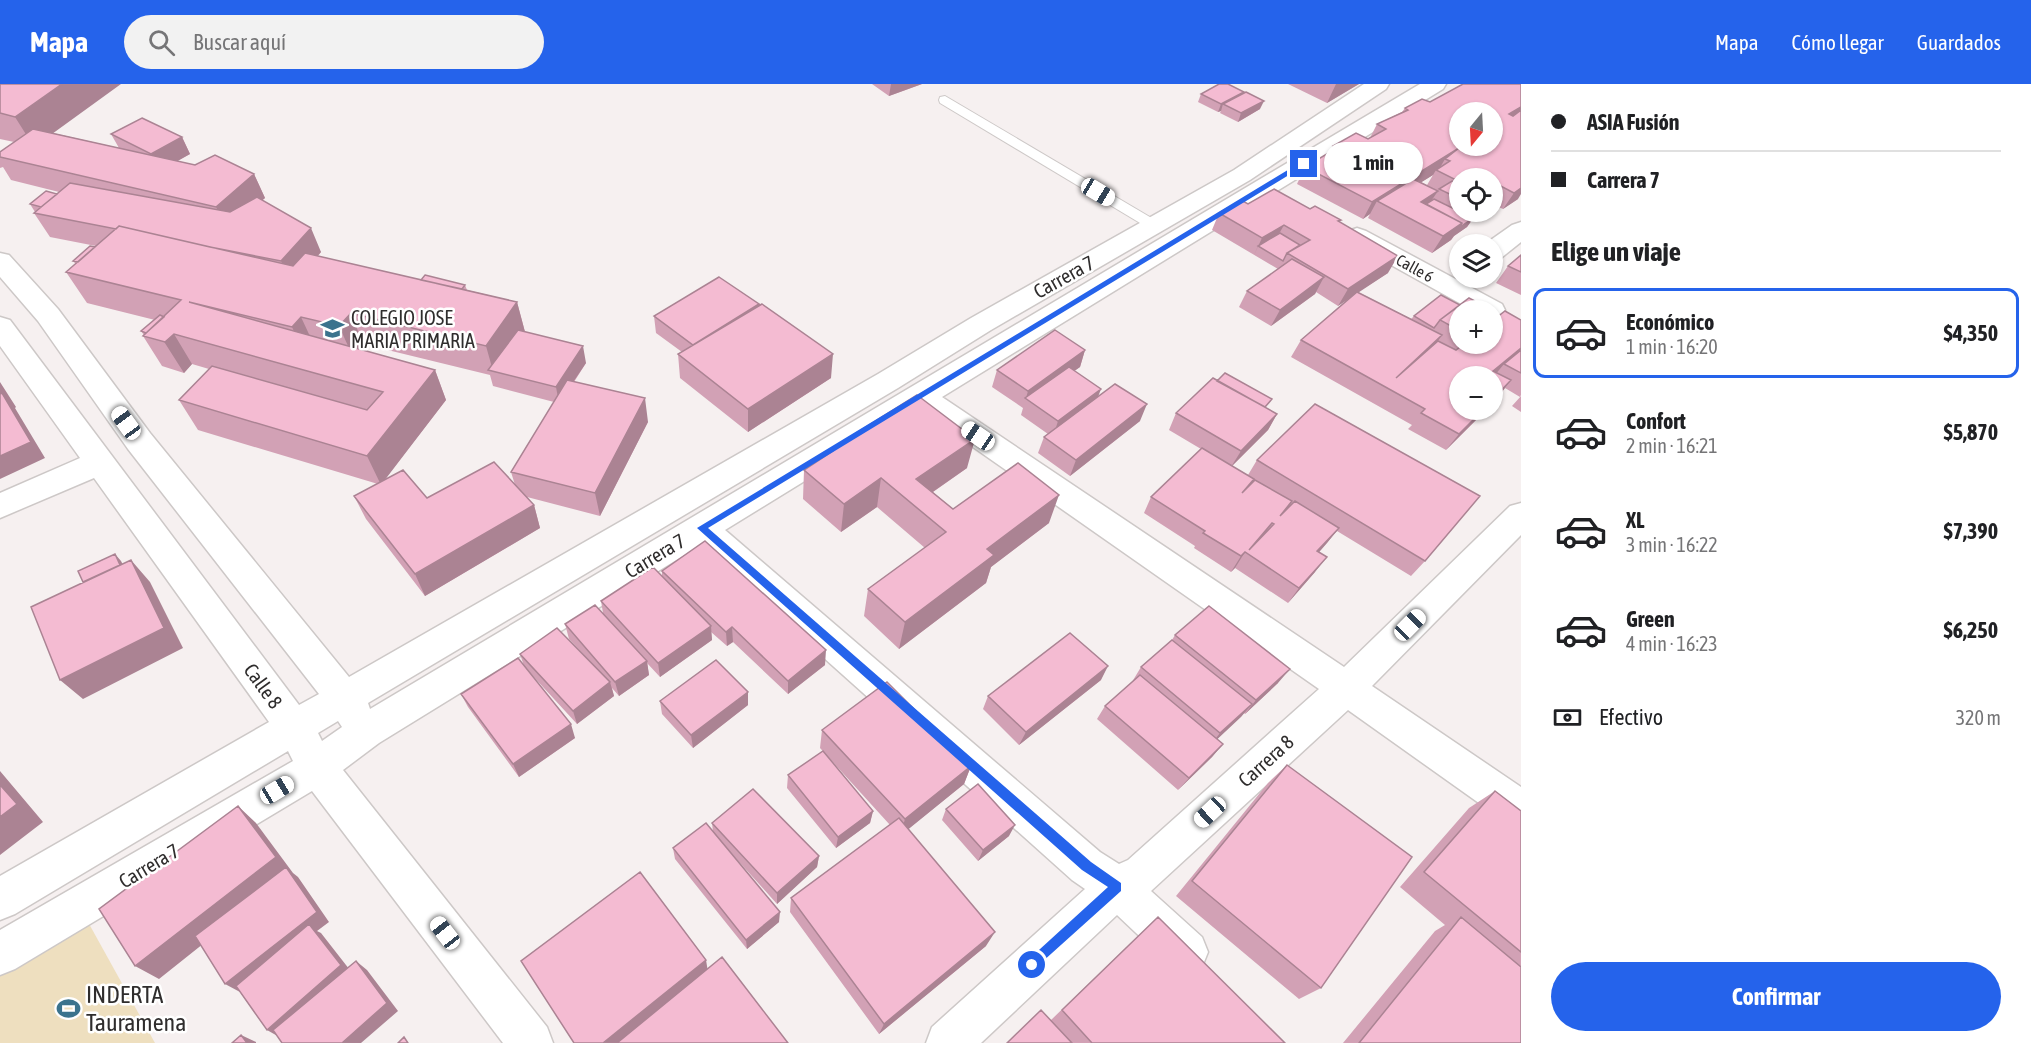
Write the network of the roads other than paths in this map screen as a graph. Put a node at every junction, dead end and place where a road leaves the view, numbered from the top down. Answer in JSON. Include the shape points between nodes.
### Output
{"nodes":[{"id":1,"x":1378,"y":84,"type":"edge"},
{"id":2,"x":1435,"y":84,"type":"edge"},
{"id":3,"x":945,"y":100,"type":"dead end"},
{"id":4,"x":1265,"y":186,"type":"junction"},
{"id":5,"x":1337,"y":225,"type":"edge"},
{"id":6,"x":1155,"y":226,"type":"junction"},
{"id":7,"x":1521,"y":230,"type":"edge"},
{"id":8,"x":1503,"y":244,"type":"edge"},
{"id":9,"x":0,"y":261,"type":"edge"},
{"id":10,"x":1449,"y":279,"type":"edge"},
{"id":11,"x":1463,"y":288,"type":"edge"},
{"id":12,"x":1480,"y":300,"type":"edge"},
{"id":13,"x":3,"y":335,"type":"edge"},
{"id":14,"x":920,"y":396,"type":"junction"},
{"id":15,"x":98,"y":463,"type":"junction"},
{"id":16,"x":0,"y":506,"type":"edge"},
{"id":17,"x":1521,"y":515,"type":"edge"},
{"id":18,"x":701,"y":528,"type":"junction"},
{"id":19,"x":1346,"y":687,"type":"junction"},
{"id":20,"x":344,"y":698,"type":"junction"},
{"id":21,"x":294,"y":727,"type":"junction"},
{"id":22,"x":366,"y":731,"type":"junction"},
{"id":23,"x":317,"y":767,"type":"junction"},
{"id":24,"x":1521,"y":810,"type":"edge"},
{"id":25,"x":1117,"y":887,"type":"junction"},
{"id":26,"x":0,"y":900,"type":"edge"},
{"id":27,"x":0,"y":954,"type":"edge"},
{"id":28,"x":1218,"y":981,"type":"edge"},
{"id":29,"x":531,"y":1043,"type":"edge"},
{"id":30,"x":948,"y":1043,"type":"edge"}],
"edges":[{"from":1,"to":4,"type":"street","name":"Carrera 7"},
{"from":2,"to":4,"type":"street","name":"Carrera 7"},
{"from":3,"to":6,"type":"lane"},
{"from":4,"to":6,"type":"street","name":"Carrera 7"},
{"from":4,"to":14,"type":"street","name":"Carrera 7"},
{"from":5,"to":10,"type":"street","name":"Calle 6"},
{"from":6,"to":20,"type":"street","name":"Carrera 7"},
{"from":7,"to":8,"type":"street"},
{"from":9,"to":20,"type":"street","via":[[48,315],[139,441]]},
{"from":11,"to":12,"type":"street","name":"Calle 6"},
{"from":13,"to":15,"type":"street","name":"Calle 8"},
{"from":14,"to":18,"type":"street","name":"Carrera 7"},
{"from":14,"to":19,"type":"street"},
{"from":15,"to":16,"type":"street"},
{"from":15,"to":21,"type":"street","name":"Calle 8"},
{"from":17,"to":19,"type":"street","name":"Carrera 8"},
{"from":18,"to":22,"type":"street","name":"Carrera 7"},
{"from":18,"to":25,"type":"street","via":[[1086,866]]},
{"from":19,"to":24,"type":"street"},
{"from":19,"to":25,"type":"street","name":"Carrera 8","via":[[1142,874]]},
{"from":20,"to":21,"type":"street","name":"Carrera 7"},
{"from":20,"to":22,"type":"street"},
{"from":21,"to":23,"type":"street","name":"Calle 8"},
{"from":21,"to":26,"type":"street","name":"Carrera 7"},
{"from":22,"to":23,"type":"street","name":"Carrera 7"},
{"from":23,"to":27,"type":"street","name":"Carrera 7"},
{"from":23,"to":29,"type":"street","name":"Calle 8"},
{"from":25,"to":28,"type":"street"},
{"from":25,"to":30,"type":"street","name":"Carrera 8"}]}
